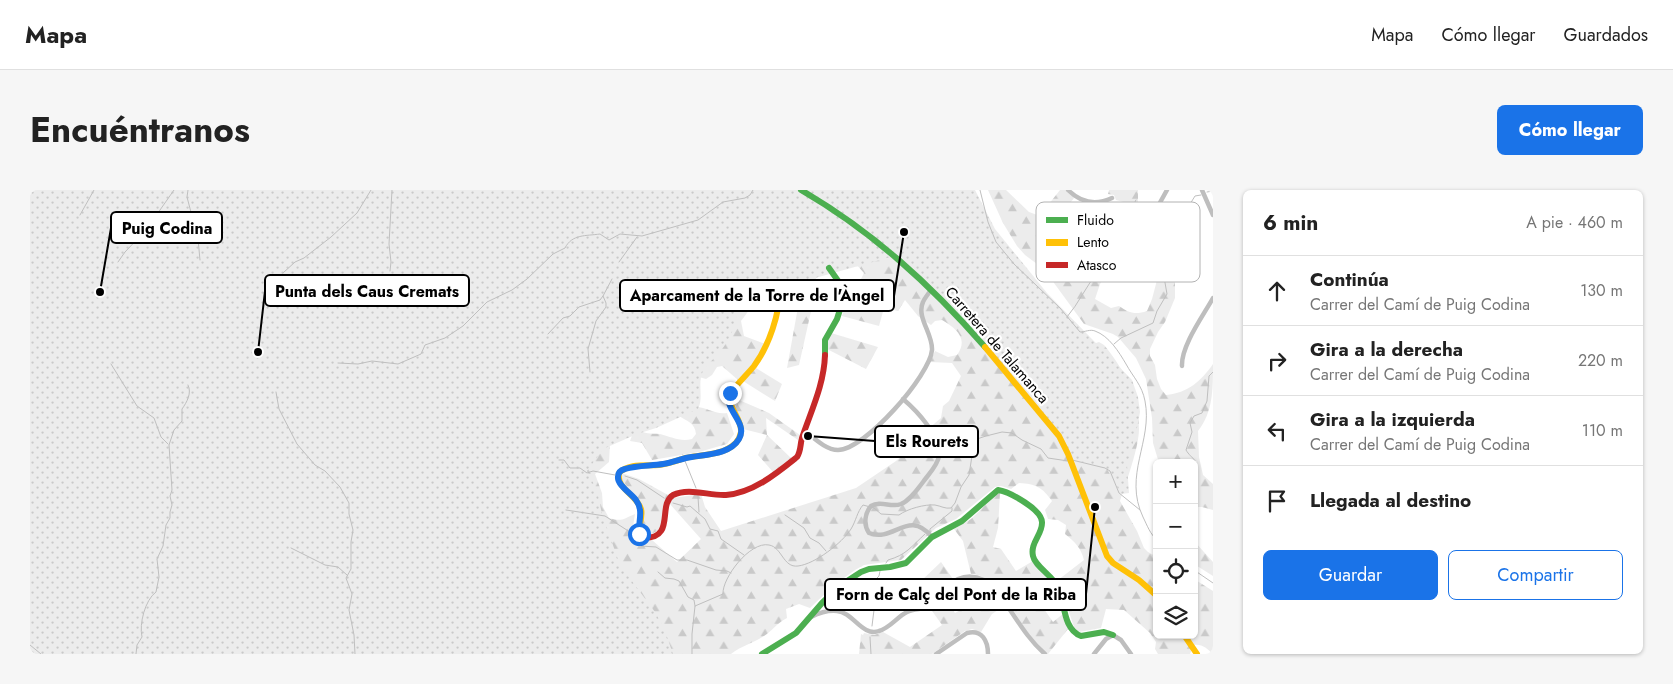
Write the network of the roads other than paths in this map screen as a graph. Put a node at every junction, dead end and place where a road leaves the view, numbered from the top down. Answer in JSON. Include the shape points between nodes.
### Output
{"nodes":[{"id":1,"x":801,"y":190,"type":"edge"},
{"id":2,"x":1068,"y":190,"type":"edge"},
{"id":3,"x":1167,"y":190,"type":"edge"},
{"id":4,"x":1202,"y":190,"type":"edge"},
{"id":5,"x":1112,"y":198,"type":"dead end"},
{"id":6,"x":1160,"y":202,"type":"edge"},
{"id":7,"x":1213,"y":215,"type":"edge"},
{"id":8,"x":829,"y":268,"type":"dead end"},
{"id":9,"x":780,"y":288,"type":"dead end"},
{"id":10,"x":931,"y":289,"type":"junction"},
{"id":11,"x":1213,"y":298,"type":"edge"},
{"id":12,"x":1182,"y":366,"type":"dead end"},
{"id":13,"x":903,"y":399,"type":"junction"},
{"id":14,"x":805,"y":431,"type":"junction"},
{"id":15,"x":932,"y":537,"type":"junction"},
{"id":16,"x":1155,"y":594,"type":"edge"},
{"id":17,"x":810,"y":617,"type":"junction"},
{"id":18,"x":1113,"y":635,"type":"junction"},
{"id":19,"x":1187,"y":639,"type":"edge"},
{"id":20,"x":762,"y":654,"type":"edge"},
{"id":21,"x":936,"y":654,"type":"edge"},
{"id":22,"x":988,"y":654,"type":"edge"},
{"id":23,"x":1045,"y":654,"type":"edge"},
{"id":24,"x":1094,"y":654,"type":"edge"},
{"id":25,"x":1131,"y":654,"type":"edge"},
{"id":26,"x":1196,"y":654,"type":"edge"}],
"edges":[{"from":1,"to":10,"type":"street","name":"Carretera de Talamanca","via":[[874,238]]},
{"from":2,"to":5,"type":"street","via":[[1084,201],[1099,202]]},
{"from":3,"to":6,"type":"street"},
{"from":4,"to":7,"type":"street"},
{"from":8,"to":14,"type":"street","via":[[841,285],[843,300],[838,319],[825,340],[824,372]]},
{"from":9,"to":14,"type":"street","via":[[766,348],[728,396],[741,428],[736,442],[715,453],[629,468],[618,474],[621,484],[636,499],[640,509],[638,533],[645,539],[663,530],[666,503],[674,494],[728,495],[765,481],[797,457]]},
{"from":10,"to":13,"type":"street","via":[[922,302],[922,310],[932,350],[919,377]]},
{"from":10,"to":16,"type":"street","name":"Carretera de Talamanca","via":[[965,323],[1059,436],[1107,556]]},
{"from":11,"to":12,"type":"street","via":[[1185,349]]},
{"from":13,"to":14,"type":"street","via":[[871,433],[846,448],[832,449]]},
{"from":13,"to":15,"type":"street","via":[[932,434],[940,455],[924,482],[908,500],[897,505],[874,504],[868,510],[866,525],[872,534],[916,525]]},
{"from":15,"to":17,"type":"street","via":[[906,563],[869,569],[853,577],[828,596]]},
{"from":15,"to":18,"type":"street","via":[[962,521],[998,490],[1005,492],[1040,515],[1041,529],[1032,554],[1056,581],[1067,621],[1075,634],[1083,636],[1102,631]]},
{"from":17,"to":20,"type":"street","via":[[796,633]]},
{"from":17,"to":23,"type":"street","via":[[840,611],[865,630],[876,632],[907,612],[932,604],[953,582],[977,577],[995,590],[1029,638]]},
{"from":18,"to":24,"type":"street"},
{"from":18,"to":25,"type":"street"},
{"from":19,"to":26,"type":"street"},
{"from":21,"to":22,"type":"street","via":[[973,632],[984,638]]}]}
